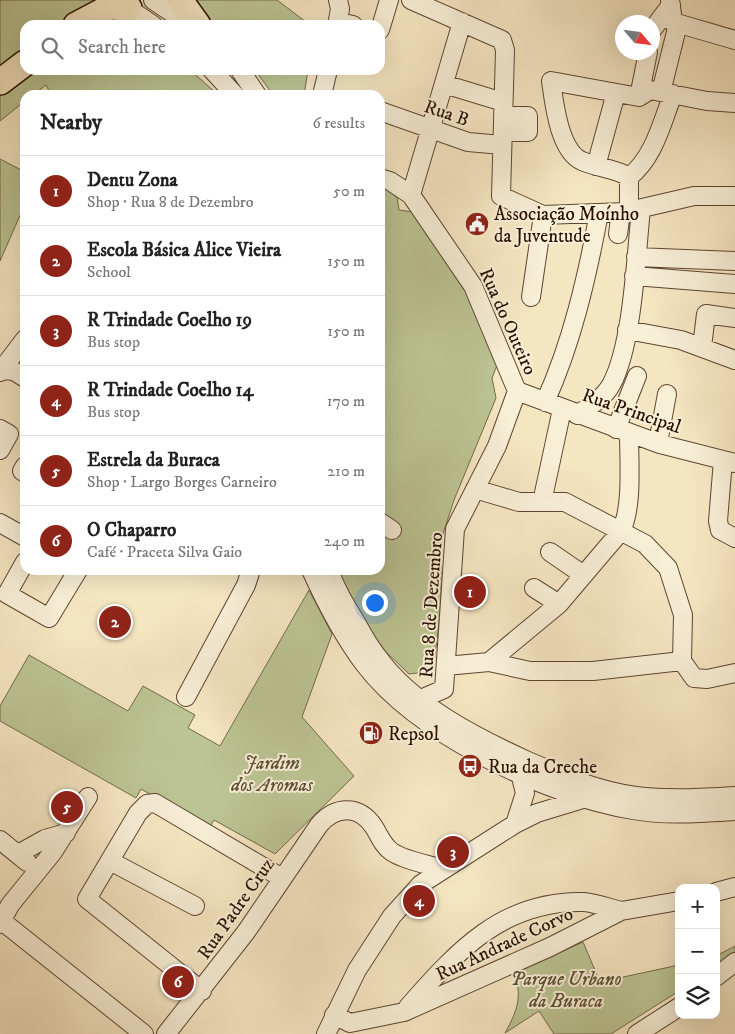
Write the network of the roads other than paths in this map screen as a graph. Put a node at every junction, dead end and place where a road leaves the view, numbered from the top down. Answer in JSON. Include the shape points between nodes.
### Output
{"nodes":[{"id":1,"x":153,"y":0,"type":"edge"},
{"id":2,"x":180,"y":0,"type":"edge"},
{"id":3,"x":338,"y":0,"type":"edge"},
{"id":4,"x":389,"y":0,"type":"edge"},
{"id":5,"x":411,"y":0,"type":"edge"},
{"id":6,"x":670,"y":2,"type":"edge"},
{"id":7,"x":123,"y":4,"type":"edge"},
{"id":8,"x":660,"y":18,"type":"edge"},
{"id":9,"x":86,"y":20,"type":"edge"},
{"id":10,"x":146,"y":20,"type":"edge"},
{"id":11,"x":183,"y":20,"type":"edge"},
{"id":12,"x":194,"y":20,"type":"edge"},
{"id":13,"x":342,"y":20,"type":"edge"},
{"id":14,"x":383,"y":20,"type":"edge"},
{"id":15,"x":462,"y":22,"type":"junction"},
{"id":16,"x":678,"y":24,"type":"junction"},
{"id":17,"x":735,"y":40,"type":"edge"},
{"id":18,"x":646,"y":60,"type":"edge"},
{"id":19,"x":20,"y":67,"type":"edge"},
{"id":20,"x":217,"y":75,"type":"edge"},
{"id":21,"x":244,"y":75,"type":"edge"},
{"id":22,"x":327,"y":75,"type":"edge"},
{"id":23,"x":0,"y":82,"type":"edge"},
{"id":24,"x":444,"y":84,"type":"junction"},
{"id":25,"x":230,"y":90,"type":"edge"},
{"id":26,"x":254,"y":90,"type":"edge"},
{"id":27,"x":323,"y":90,"type":"edge"},
{"id":28,"x":616,"y":93,"type":"junction"},
{"id":29,"x":667,"y":93,"type":"junction"},
{"id":30,"x":639,"y":96,"type":"junction"},
{"id":31,"x":735,"y":103,"type":"edge"},
{"id":32,"x":385,"y":113,"type":"edge"},
{"id":33,"x":503,"y":124,"type":"junction"},
{"id":34,"x":431,"y":130,"type":"junction"},
{"id":35,"x":596,"y":166,"type":"junction"},
{"id":36,"x":629,"y":177,"type":"junction"},
{"id":37,"x":385,"y":180,"type":"edge"},
{"id":38,"x":411,"y":195,"type":"junction"},
{"id":39,"x":735,"y":196,"type":"edge"},
{"id":40,"x":630,"y":211,"type":"junction"},
{"id":41,"x":599,"y":213,"type":"junction"},
{"id":42,"x":543,"y":215,"type":"junction"},
{"id":43,"x":618,"y":234,"type":"dead end"},
{"id":44,"x":636,"y":258,"type":"junction"},
{"id":45,"x":735,"y":261,"type":"edge"},
{"id":46,"x":634,"y":276,"type":"junction"},
{"id":47,"x":735,"y":284,"type":"edge"},
{"id":48,"x":531,"y":297,"type":"dead end"},
{"id":49,"x":735,"y":318,"type":"edge"},
{"id":50,"x":627,"y":330,"type":"junction"},
{"id":51,"x":20,"y":346,"type":"edge"},
{"id":52,"x":702,"y":348,"type":"junction"},
{"id":53,"x":735,"y":360,"type":"edge"},
{"id":54,"x":2,"y":371,"type":"edge"},
{"id":55,"x":20,"y":375,"type":"edge"},
{"id":56,"x":637,"y":376,"type":"dead end"},
{"id":57,"x":517,"y":392,"type":"junction"},
{"id":58,"x":667,"y":394,"type":"dead end"},
{"id":59,"x":545,"y":402,"type":"junction"},
{"id":60,"x":570,"y":412,"type":"junction"},
{"id":61,"x":0,"y":429,"type":"edge"},
{"id":62,"x":623,"y":431,"type":"junction"},
{"id":63,"x":658,"y":443,"type":"junction"},
{"id":64,"x":0,"y":450,"type":"edge"},
{"id":65,"x":732,"y":461,"type":"edge"},
{"id":66,"x":474,"y":489,"type":"junction"},
{"id":67,"x":542,"y":502,"type":"junction"},
{"id":68,"x":0,"y":522,"type":"edge"},
{"id":69,"x":621,"y":531,"type":"junction"},
{"id":70,"x":20,"y":534,"type":"edge"},
{"id":71,"x":735,"y":538,"type":"edge"},
{"id":72,"x":735,"y":546,"type":"edge"},
{"id":73,"x":550,"y":552,"type":"dead end"},
{"id":74,"x":20,"y":571,"type":"edge"},
{"id":75,"x":582,"y":574,"type":"junction"},
{"id":76,"x":75,"y":575,"type":"edge"},
{"id":77,"x":249,"y":575,"type":"edge"},
{"id":78,"x":313,"y":575,"type":"edge"},
{"id":79,"x":331,"y":575,"type":"edge"},
{"id":80,"x":534,"y":588,"type":"dead end"},
{"id":81,"x":559,"y":604,"type":"junction"},
{"id":82,"x":682,"y":661,"type":"junction"},
{"id":83,"x":490,"y":662,"type":"junction"},
{"id":84,"x":446,"y":666,"type":"junction"},
{"id":85,"x":735,"y":673,"type":"edge"},
{"id":86,"x":444,"y":689,"type":"junction"},
{"id":87,"x":186,"y":697,"type":"dead end"},
{"id":88,"x":421,"y":699,"type":"junction"},
{"id":89,"x":447,"y":718,"type":"junction"},
{"id":90,"x":523,"y":767,"type":"junction"},
{"id":91,"x":574,"y":780,"type":"junction"},
{"id":92,"x":539,"y":781,"type":"junction"},
{"id":93,"x":525,"y":793,"type":"junction"},
{"id":94,"x":735,"y":796,"type":"edge"},
{"id":95,"x":88,"y":797,"type":"dead end"},
{"id":96,"x":583,"y":799,"type":"junction"},
{"id":97,"x":735,"y":811,"type":"edge"},
{"id":98,"x":537,"y":813,"type":"junction"},
{"id":99,"x":515,"y":824,"type":"junction"},
{"id":100,"x":66,"y":833,"type":"junction"},
{"id":101,"x":0,"y":840,"type":"edge"},
{"id":102,"x":18,"y":854,"type":"junction"},
{"id":103,"x":110,"y":860,"type":"junction"},
{"id":104,"x":444,"y":869,"type":"junction"},
{"id":105,"x":38,"y":870,"type":"junction"},
{"id":106,"x":282,"y":878,"type":"junction"},
{"id":107,"x":735,"y":887,"type":"edge"},
{"id":108,"x":720,"y":891,"type":"edge"},
{"id":109,"x":675,"y":902,"type":"edge"},
{"id":110,"x":195,"y":906,"type":"dead end"},
{"id":111,"x":621,"y":911,"type":"junction"},
{"id":112,"x":1,"y":922,"type":"edge"},
{"id":113,"x":735,"y":962,"type":"edge"},
{"id":114,"x":720,"y":974,"type":"edge"},
{"id":115,"x":202,"y":990,"type":"junction"},
{"id":116,"x":675,"y":1010,"type":"edge"},
{"id":117,"x":404,"y":1012,"type":"junction"},
{"id":118,"x":334,"y":1015,"type":"junction"},
{"id":119,"x":144,"y":1034,"type":"edge"},
{"id":120,"x":166,"y":1034,"type":"edge"},
{"id":121,"x":326,"y":1034,"type":"edge"},
{"id":122,"x":637,"y":1034,"type":"edge"}],
"edges":[{"from":1,"to":11,"type":"street"},
{"from":2,"to":12,"type":"highway"},
{"from":3,"to":13,"type":"street"},
{"from":4,"to":14,"type":"street"},
{"from":5,"to":15,"type":"street"},
{"from":6,"to":8,"type":"street"},
{"from":6,"to":16,"type":"street","via":[[673,22]]},
{"from":7,"to":9,"type":"highway"},
{"from":7,"to":10,"type":"street"},
{"from":15,"to":24,"type":"street"},
{"from":15,"to":33,"type":"street","via":[[502,40],[505,50]]},
{"from":16,"to":17,"type":"street"},
{"from":16,"to":29,"type":"street"},
{"from":18,"to":30,"type":"street"},
{"from":19,"to":23,"type":"highway"},
{"from":20,"to":25,"type":"street"},
{"from":21,"to":26,"type":"street"},
{"from":22,"to":27,"type":"street"},
{"from":24,"to":33,"type":"street"},
{"from":24,"to":34,"type":"street"},
{"from":28,"to":30,"type":"street"},
{"from":28,"to":35,"type":"street"},
{"from":28,"to":35,"type":"street","via":[[551,81],[556,115],[565,140],[580,161]]},
{"from":29,"to":30,"type":"street","via":[[650,90]]},
{"from":29,"to":31,"type":"street"},
{"from":29,"to":36,"type":"street","via":[[649,154]]},
{"from":32,"to":34,"type":"street","name":"Rua B"},
{"from":33,"to":34,"type":"street","name":"Rua B","via":[[468,142]]},
{"from":33,"to":42,"type":"street","via":[[501,196]]},
{"from":34,"to":38,"type":"street"},
{"from":35,"to":36,"type":"street"},
{"from":36,"to":40,"type":"street"},
{"from":37,"to":38,"type":"street"},
{"from":38,"to":57,"type":"street","name":"Rua do Outeiro","via":[[474,286]]},
{"from":39,"to":40,"type":"street","via":[[694,196]]},
{"from":40,"to":41,"type":"street"},
{"from":40,"to":43,"type":"street"},
{"from":40,"to":44,"type":"street"},
{"from":41,"to":42,"type":"street"},
{"from":41,"to":59,"type":"street","via":[[577,313],[556,379]]},
{"from":42,"to":48,"type":"street"},
{"from":44,"to":45,"type":"street"},
{"from":44,"to":46,"type":"street"},
{"from":46,"to":47,"type":"street"},
{"from":46,"to":50,"type":"street"},
{"from":49,"to":52,"type":"street","via":[[706,314]]},
{"from":50,"to":52,"type":"street","via":[[681,340]]},
{"from":50,"to":60,"type":"street","via":[[620,364],[611,385],[602,397]]},
{"from":51,"to":54,"type":"street"},
{"from":52,"to":53,"type":"street"},
{"from":54,"to":55,"type":"street"},
{"from":56,"to":62,"type":"street"},
{"from":57,"to":59,"type":"street","name":"Rua Principal"},
{"from":57,"to":66,"type":"street","name":"Rua 8 de Dezembro","via":[[497,446]]},
{"from":58,"to":63,"type":"street"},
{"from":59,"to":60,"type":"street","name":"Rua Principal"},
{"from":60,"to":62,"type":"street","name":"Rua Principal"},
{"from":60,"to":67,"type":"street"},
{"from":61,"to":64,"type":"street","via":[[9,434]]},
{"from":62,"to":63,"type":"street","name":"Rua Principal"},
{"from":62,"to":69,"type":"street","via":[[628,503]]},
{"from":63,"to":65,"type":"street","name":"Rua Principal"},
{"from":65,"to":71,"type":"street","via":[[718,522],[720,530]]},
{"from":66,"to":67,"type":"street","via":[[519,502]]},
{"from":66,"to":84,"type":"street","name":"Rua 8 de Dezembro","via":[[455,529]]},
{"from":67,"to":69,"type":"street","via":[[565,502]]},
{"from":68,"to":70,"type":"street"},
{"from":69,"to":75,"type":"street"},
{"from":69,"to":82,"type":"street","via":[[645,544],[668,568],[683,615]]},
{"from":71,"to":72,"type":"street"},
{"from":73,"to":75,"type":"street"},
{"from":74,"to":76,"type":"street","via":[[7,594],[49,618]]},
{"from":75,"to":81,"type":"street"},
{"from":77,"to":87,"type":"street"},
{"from":78,"to":90,"type":"street","via":[[349,641],[366,666],[388,689],[440,732]]},
{"from":79,"to":88,"type":"street","via":[[340,596],[377,657]]},
{"from":80,"to":81,"type":"street"},
{"from":81,"to":83,"type":"street"},
{"from":82,"to":83,"type":"street","via":[[593,670],[530,671]]},
{"from":82,"to":85,"type":"street","via":[[694,678],[707,679]]},
{"from":83,"to":84,"type":"street"},
{"from":84,"to":86,"type":"street","name":"Rua 8 de Dezembro"},
{"from":86,"to":88,"type":"street","name":"Rua 8 de Dezembro"},
{"from":86,"to":89,"type":"street"},
{"from":88,"to":89,"type":"street"},
{"from":89,"to":90,"type":"street"},
{"from":90,"to":91,"type":"street"},
{"from":90,"to":92,"type":"street"},
{"from":90,"to":93,"type":"street"},
{"from":91,"to":92,"type":"street","via":[[550,776]]},
{"from":91,"to":94,"type":"street","via":[[636,796],[694,799]]},
{"from":92,"to":93,"type":"street"},
{"from":92,"to":96,"type":"street"},
{"from":92,"to":98,"type":"street","via":[[544,798]]},
{"from":93,"to":99,"type":"street"},
{"from":95,"to":100,"type":"street"},
{"from":96,"to":97,"type":"street","via":[[634,810]]},
{"from":96,"to":98,"type":"street"},
{"from":98,"to":99,"type":"street"},
{"from":99,"to":104,"type":"street"},
{"from":100,"to":102,"type":"street","via":[[45,839]]},
{"from":100,"to":105,"type":"street"},
{"from":101,"to":102,"type":"street"},
{"from":102,"to":105,"type":"street"},
{"from":103,"to":106,"type":"street","via":[[138,814],[147,804],[155,803]]},
{"from":103,"to":110,"type":"street"},
{"from":103,"to":115,"type":"street","via":[[87,899]]},
{"from":104,"to":106,"type":"street","name":"Rua Padre Cruz","via":[[392,852],[365,817],[354,811],[340,810],[324,820]]},
{"from":104,"to":118,"type":"street","via":[[422,884],[392,916],[357,970]]},
{"from":105,"to":112,"type":"street","via":[[10,905]]},
{"from":106,"to":115,"type":"street","name":"Rua Padre Cruz"},
{"from":107,"to":108,"type":"street"},
{"from":109,"to":111,"type":"street","name":"Rua Andrade Corvo"},
{"from":111,"to":117,"type":"street","name":"Rua Andrade Corvo","via":[[550,947]]},
{"from":111,"to":117,"type":"street","name":"Rua Andrade Corvo","via":[[586,902],[540,905],[492,926],[448,961]]},
{"from":112,"to":119,"type":"street"},
{"from":113,"to":114,"type":"street"},
{"from":115,"to":120,"type":"street","name":"Rua Padre Cruz"},
{"from":116,"to":122,"type":"street"},
{"from":117,"to":118,"type":"street","name":"Rua Andrade Corvo","via":[[350,1023]]},
{"from":118,"to":121,"type":"street"}]}
